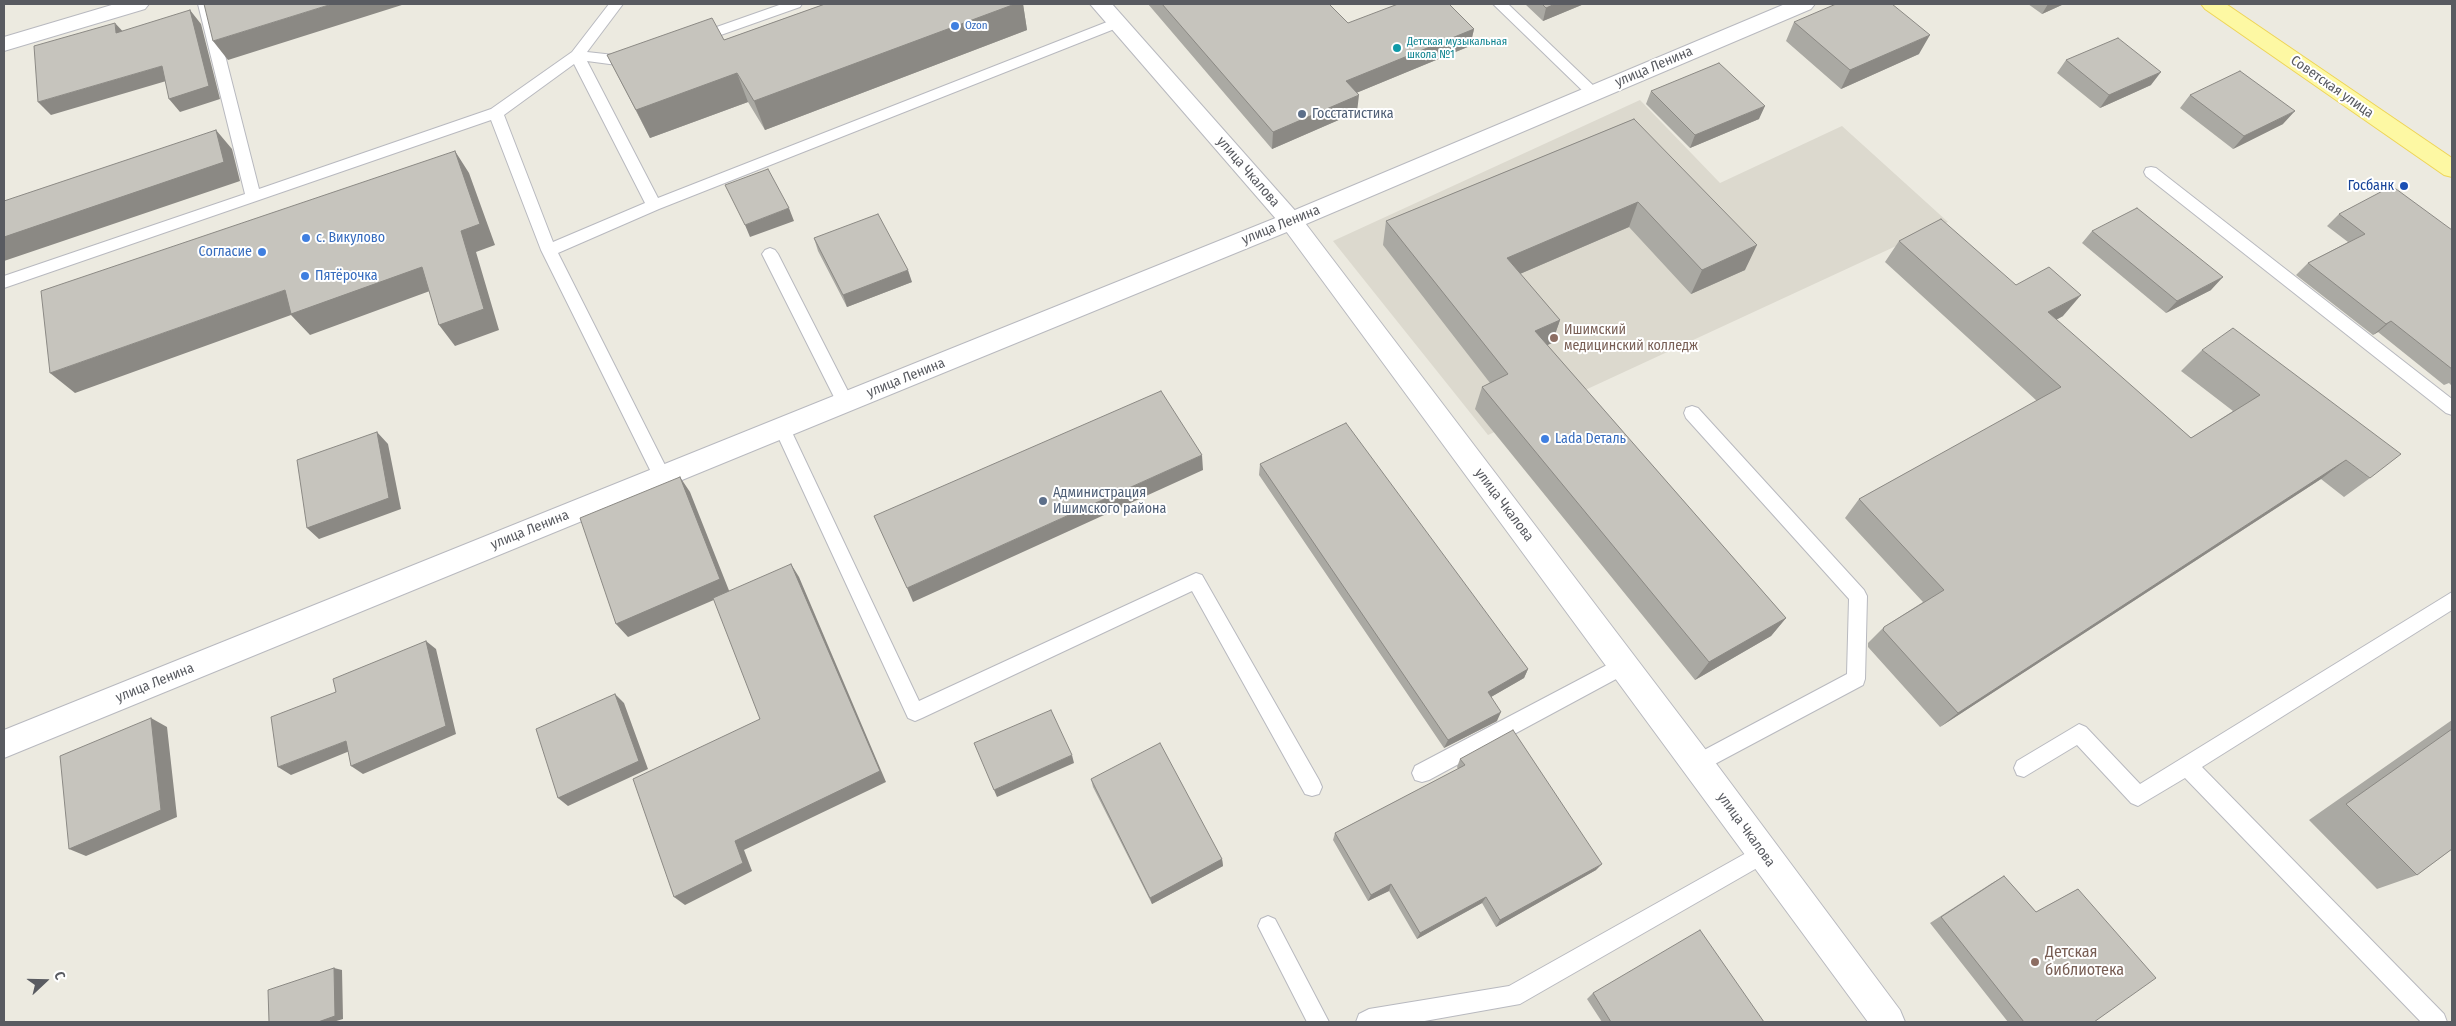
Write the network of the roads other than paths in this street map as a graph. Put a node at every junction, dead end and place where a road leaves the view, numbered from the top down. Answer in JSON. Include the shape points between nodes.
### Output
{"nodes":[{"id":1,"x":138,"y":4,"type":"edge"},
{"id":2,"x":205,"y":4,"type":"edge"},
{"id":3,"x":616,"y":4,"type":"edge"},
{"id":4,"x":795,"y":4,"type":"edge"},
{"id":5,"x":1500,"y":4,"type":"edge"},
{"id":6,"x":1804,"y":4,"type":"edge"},
{"id":7,"x":2212,"y":4,"type":"edge"},
{"id":8,"x":1108,"y":14,"type":"edge"},
{"id":9,"x":685,"y":43,"type":"edge"},
{"id":10,"x":4,"y":44,"type":"edge"},
{"id":11,"x":577,"y":55,"type":"junction"},
{"id":12,"x":648,"y":56,"type":"edge"},
{"id":13,"x":1593,"y":93,"type":"junction"},
{"id":14,"x":496,"y":113,"type":"junction"},
{"id":15,"x":2452,"y":170,"type":"edge"},
{"id":16,"x":2151,"y":172,"type":"dead end"},
{"id":17,"x":254,"y":196,"type":"junction"},
{"id":18,"x":654,"y":205,"type":"junction"},
{"id":19,"x":1291,"y":221,"type":"junction"},
{"id":20,"x":549,"y":250,"type":"junction"},
{"id":21,"x":770,"y":254,"type":"dead end"},
{"id":22,"x":4,"y":282,"type":"edge"},
{"id":23,"x":845,"y":402,"type":"junction"},
{"id":24,"x":2452,"y":408,"type":"edge"},
{"id":25,"x":1692,"y":413,"type":"dead end"},
{"id":26,"x":782,"y":428,"type":"junction"},
{"id":27,"x":662,"y":477,"type":"junction"},
{"id":28,"x":2452,"y":600,"type":"edge"},
{"id":29,"x":1624,"y":665,"type":"junction"},
{"id":30,"x":4,"y":744,"type":"edge"},
{"id":31,"x":1698,"y":764,"type":"junction"},
{"id":32,"x":2186,"y":765,"type":"junction"},
{"id":33,"x":2024,"y":768,"type":"dead end"},
{"id":34,"x":1422,"y":773,"type":"dead end"},
{"id":35,"x":1312,"y":787,"type":"dead end"},
{"id":36,"x":1764,"y":853,"type":"junction"},
{"id":37,"x":1268,"y":926,"type":"dead end"},
{"id":38,"x":1318,"y":1022,"type":"edge"},
{"id":39,"x":1367,"y":1022,"type":"edge"},
{"id":40,"x":1888,"y":1022,"type":"edge"},
{"id":41,"x":2436,"y":1022,"type":"edge"}],
"edges":[{"from":1,"to":10,"type":"street"},
{"from":2,"to":17,"type":"lane"},
{"from":3,"to":11,"type":"lane"},
{"from":4,"to":9,"type":"lane"},
{"from":5,"to":13,"type":"lane"},
{"from":6,"to":13,"type":"street","name":"улица Ленина"},
{"from":7,"to":15,"type":"main road","name":"Советская улица"},
{"from":8,"to":18,"type":"lane"},
{"from":8,"to":19,"type":"street","name":"улица Чкалова"},
{"from":11,"to":12,"type":"lane","via":[[630,63]]},
{"from":11,"to":14,"type":"lane"},
{"from":11,"to":18,"type":"lane"},
{"from":13,"to":19,"type":"street","name":"улица Ленина"},
{"from":14,"to":17,"type":"lane"},
{"from":14,"to":20,"type":"lane"},
{"from":16,"to":24,"type":"lane"},
{"from":17,"to":22,"type":"lane"},
{"from":18,"to":20,"type":"lane"},
{"from":19,"to":23,"type":"street","name":"улица Ленина"},
{"from":19,"to":29,"type":"street","name":"улица Чкалова"},
{"from":20,"to":27,"type":"lane"},
{"from":21,"to":23,"type":"lane"},
{"from":23,"to":26,"type":"street","name":"улица Ленина"},
{"from":25,"to":31,"type":"lane","via":[[1858,596],[1856,679]]},
{"from":26,"to":27,"type":"street","name":"улица Ленина"},
{"from":26,"to":35,"type":"lane","via":[[915,712],[1196,581]]},
{"from":27,"to":30,"type":"street","name":"улица Ленина"},
{"from":28,"to":32,"type":"lane"},
{"from":29,"to":31,"type":"street","name":"улица Чкалова"},
{"from":29,"to":34,"type":"lane"},
{"from":31,"to":36,"type":"street","name":"улица Чкалова"},
{"from":32,"to":33,"type":"lane","via":[[2138,796],[2079,733]]},
{"from":32,"to":41,"type":"lane"},
{"from":36,"to":39,"type":"lane","via":[[1512,996]]},
{"from":36,"to":40,"type":"street","name":"улица Чкалова"},
{"from":37,"to":38,"type":"lane"}]}
